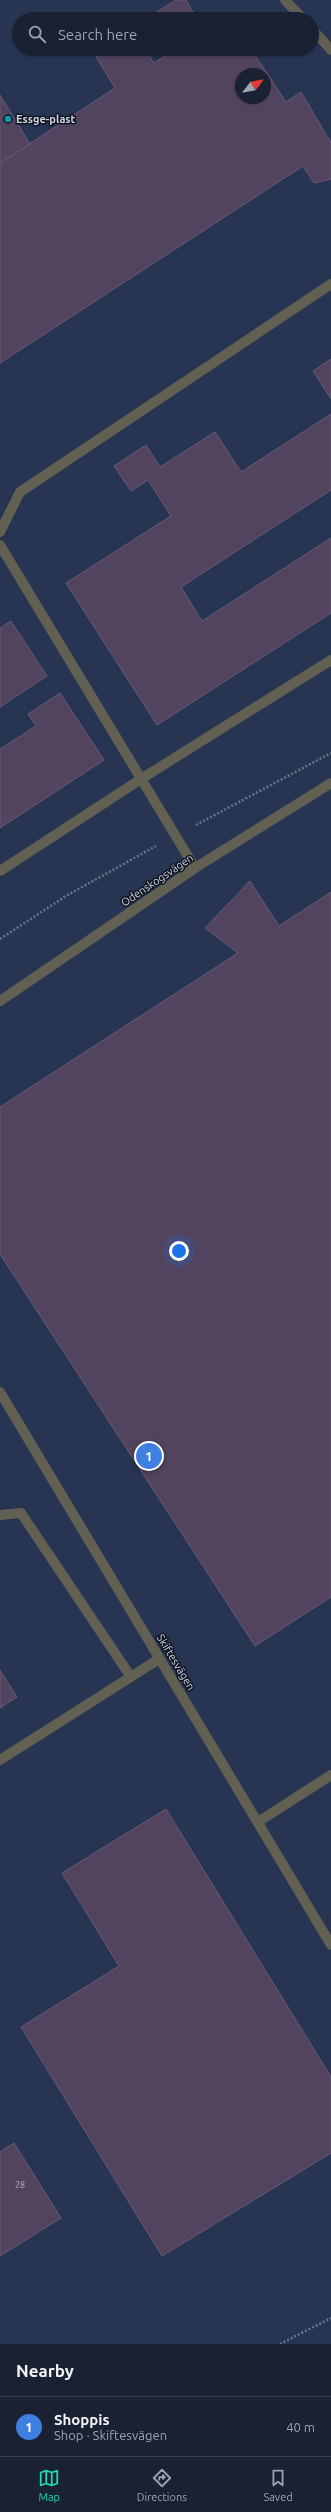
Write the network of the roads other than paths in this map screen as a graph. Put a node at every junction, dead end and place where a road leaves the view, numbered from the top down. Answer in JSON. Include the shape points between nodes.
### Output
{"nodes":[{"id":1,"x":286,"y":0,"type":"edge"},
{"id":2,"x":297,"y":12,"type":"edge"},
{"id":3,"x":319,"y":37,"type":"edge"},
{"id":4,"x":331,"y":50,"type":"edge"},
{"id":5,"x":331,"y":284,"type":"edge"},
{"id":6,"x":0,"y":532,"type":"edge"},
{"id":7,"x":0,"y":545,"type":"edge"},
{"id":8,"x":331,"y":660,"type":"edge"},
{"id":9,"x":141,"y":779,"type":"junction"},
{"id":10,"x":331,"y":783,"type":"edge"},
{"id":11,"x":195,"y":868,"type":"junction"},
{"id":12,"x":0,"y":872,"type":"edge"},
{"id":13,"x":0,"y":1001,"type":"edge"},
{"id":14,"x":0,"y":1392,"type":"edge"},
{"id":15,"x":0,"y":1515,"type":"edge"},
{"id":16,"x":160,"y":1659,"type":"junction"},
{"id":17,"x":131,"y":1677,"type":"junction"},
{"id":18,"x":0,"y":1760,"type":"edge"},
{"id":19,"x":331,"y":1775,"type":"edge"},
{"id":20,"x":258,"y":1822,"type":"junction"},
{"id":21,"x":331,"y":1945,"type":"edge"}],
"edges":[{"from":1,"to":2,"type":"street"},
{"from":3,"to":4,"type":"street"},
{"from":5,"to":6,"type":"street","via":[[20,492]]},
{"from":7,"to":9,"type":"street"},
{"from":8,"to":9,"type":"street"},
{"from":9,"to":11,"type":"street"},
{"from":9,"to":12,"type":"street"},
{"from":10,"to":11,"type":"street","name":"Odenskogsvägen"},
{"from":11,"to":13,"type":"street","name":"Odenskogsvägen"},
{"from":14,"to":16,"type":"street","name":"Skiftesvägen"},
{"from":15,"to":17,"type":"street","via":[[21,1513]]},
{"from":16,"to":17,"type":"street"},
{"from":16,"to":20,"type":"street","name":"Skiftesvägen"},
{"from":17,"to":18,"type":"street"},
{"from":19,"to":20,"type":"street"},
{"from":20,"to":21,"type":"street","name":"Skiftesvägen"}]}
